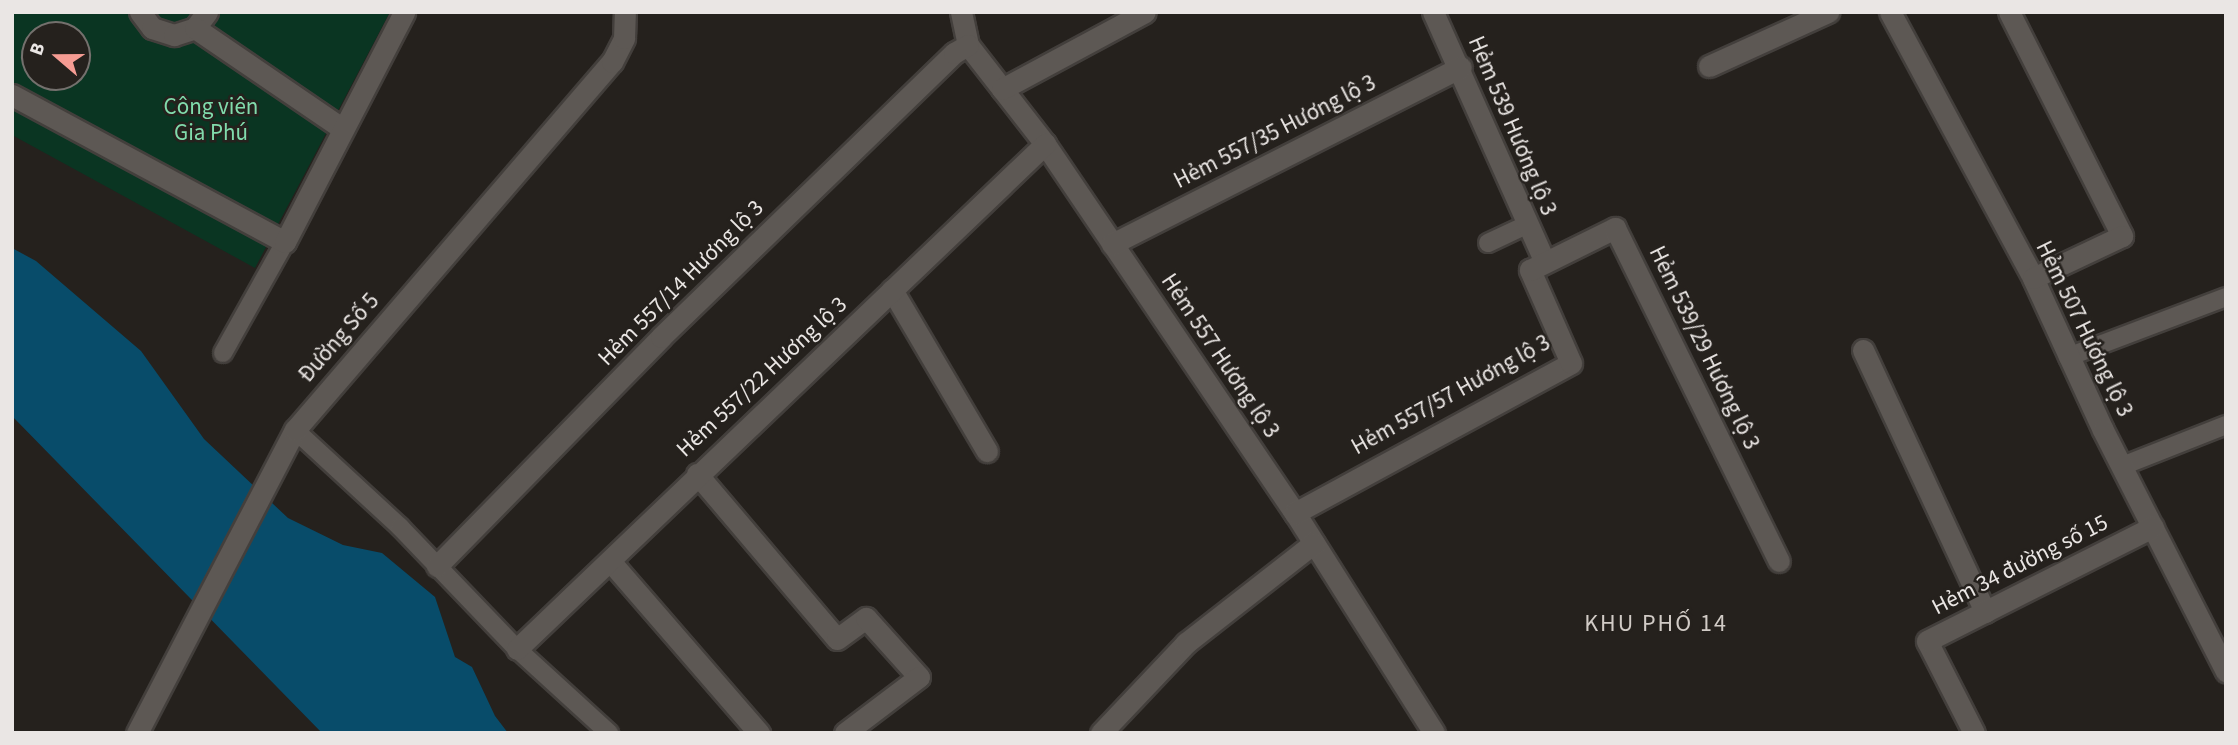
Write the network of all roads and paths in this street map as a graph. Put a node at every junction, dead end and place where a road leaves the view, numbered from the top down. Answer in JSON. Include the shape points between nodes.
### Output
{"nodes":[{"id":1,"x":140,"y":12,"type":"edge"},
{"id":2,"x":404,"y":12,"type":"edge"},
{"id":3,"x":625,"y":12,"type":"edge"},
{"id":4,"x":961,"y":12,"type":"edge"},
{"id":5,"x":1145,"y":12,"type":"edge"},
{"id":6,"x":1433,"y":12,"type":"edge"},
{"id":7,"x":1828,"y":12,"type":"edge"},
{"id":8,"x":1890,"y":12,"type":"edge"},
{"id":9,"x":2010,"y":12,"type":"edge"},
{"id":10,"x":201,"y":20,"type":"edge"},
{"id":11,"x":968,"y":46,"type":"junction"},
{"id":12,"x":1709,"y":66,"type":"dead end"},
{"id":13,"x":1461,"y":68,"type":"junction"},
{"id":14,"x":1002,"y":89,"type":"junction"},
{"id":15,"x":12,"y":95,"type":"edge"},
{"id":16,"x":343,"y":129,"type":"junction"},
{"id":17,"x":1045,"y":144,"type":"junction"},
{"id":18,"x":1526,"y":225,"type":"junction"},
{"id":19,"x":285,"y":242,"type":"junction"},
{"id":20,"x":1489,"y":243,"type":"dead end"},
{"id":21,"x":1112,"y":244,"type":"junction"},
{"id":22,"x":1544,"y":260,"type":"junction"},
{"id":23,"x":2033,"y":278,"type":"junction"},
{"id":24,"x":892,"y":289,"type":"junction"},
{"id":25,"x":2226,"y":297,"type":"edge"},
{"id":26,"x":1863,"y":350,"type":"dead end"},
{"id":27,"x":223,"y":353,"type":"dead end"},
{"id":28,"x":2068,"y":356,"type":"junction"},
{"id":29,"x":2226,"y":425,"type":"edge"},
{"id":30,"x":295,"y":430,"type":"junction"},
{"id":31,"x":987,"y":451,"type":"dead end"},
{"id":32,"x":2122,"y":466,"type":"junction"},
{"id":33,"x":697,"y":474,"type":"junction"},
{"id":34,"x":1294,"y":513,"type":"junction"},
{"id":35,"x":2153,"y":527,"type":"junction"},
{"id":36,"x":1314,"y":542,"type":"junction"},
{"id":37,"x":610,"y":561,"type":"junction"},
{"id":38,"x":1779,"y":561,"type":"dead end"},
{"id":39,"x":437,"y":566,"type":"junction"},
{"id":40,"x":1984,"y":612,"type":"junction"},
{"id":41,"x":517,"y":649,"type":"junction"},
{"id":42,"x":2226,"y":671,"type":"edge"},
{"id":43,"x":851,"y":731,"type":"edge"},
{"id":44,"x":1430,"y":732,"type":"edge"},
{"id":45,"x":136,"y":733,"type":"edge"},
{"id":46,"x":609,"y":733,"type":"edge"},
{"id":47,"x":760,"y":733,"type":"edge"},
{"id":48,"x":1101,"y":733,"type":"edge"},
{"id":49,"x":1974,"y":733,"type":"edge"}],
"edges":[{"from":1,"to":10,"type":"street","via":[[146,23],[166,34]]},
{"from":2,"to":16,"type":"street"},
{"from":3,"to":30,"type":"street","name":"Đường Số 5","via":[[624,38],[612,62]]},
{"from":4,"to":11,"type":"street","name":"Hẻm 557 Hương lộ 3"},
{"from":5,"to":14,"type":"street"},
{"from":6,"to":13,"type":"street","name":"Hẻm 539 Hương lộ 3"},
{"from":7,"to":12,"type":"street"},
{"from":8,"to":23,"type":"street","name":"Hẻm 507 Hương lộ 3"},
{"from":9,"to":23,"type":"street","via":[[2122,236]]},
{"from":10,"to":16,"type":"street"},
{"from":11,"to":14,"type":"street","name":"Hẻm 557 Hương lộ 3"},
{"from":11,"to":39,"type":"street","name":"Hẻm 557/14 Hương lộ 3","via":[[954,52],[671,327]]},
{"from":13,"to":18,"type":"street","name":"Hẻm 539 Hương lộ 3"},
{"from":13,"to":21,"type":"street","name":"Hẻm 557/35 Hương lộ 3"},
{"from":14,"to":17,"type":"street","name":"Hẻm 557 Hương lộ 3"},
{"from":15,"to":19,"type":"street"},
{"from":16,"to":19,"type":"street"},
{"from":17,"to":21,"type":"street","name":"Hẻm 557 Hương lộ 3"},
{"from":17,"to":24,"type":"street","name":"Hẻm 557/22 Hương lộ 3"},
{"from":18,"to":20,"type":"lane"},
{"from":18,"to":22,"type":"street","name":"Hẻm 539 Hương lộ 3"},
{"from":19,"to":27,"type":"lane"},
{"from":21,"to":34,"type":"street","name":"Hẻm 557 Hương lộ 3"},
{"from":22,"to":34,"type":"street","name":"Hẻm 557/57 Hương lộ 3","via":[[1530,270],[1572,363]]},
{"from":22,"to":38,"type":"street","name":"Hẻm 539/29 Hương lộ 3","via":[[1615,229]]},
{"from":23,"to":28,"type":"street","name":"Hẻm 507 Hương lộ 3"},
{"from":24,"to":31,"type":"street"},
{"from":24,"to":33,"type":"street","name":"Hẻm 557/22 Hương lộ 3"},
{"from":25,"to":28,"type":"lane"},
{"from":26,"to":40,"type":"street"},
{"from":28,"to":32,"type":"street","name":"Hẻm 507 Hương lộ 3"},
{"from":29,"to":32,"type":"lane"},
{"from":30,"to":39,"type":"lane"},
{"from":30,"to":45,"type":"street","name":"Đường Số 5"},
{"from":32,"to":35,"type":"street","name":"Hẻm 507 Hương lộ 3"},
{"from":33,"to":37,"type":"street","name":"Hẻm 557/22 Hương lộ 3"},
{"from":33,"to":43,"type":"street","via":[[837,639],[866,618],[919,677]]},
{"from":34,"to":36,"type":"street","name":"Hẻm 557 Hương lộ 3"},
{"from":35,"to":40,"type":"street","name":"Hẻm 34 đường số 15"},
{"from":35,"to":42,"type":"street","name":"Hẻm 507 Hương lộ 3"},
{"from":36,"to":44,"type":"street","name":"Hẻm 557 Hương lộ 3"},
{"from":36,"to":48,"type":"street","via":[[1186,643]]},
{"from":37,"to":41,"type":"street","name":"Hẻm 557/22 Hương lộ 3"},
{"from":37,"to":47,"type":"street"},
{"from":39,"to":41,"type":"lane"},
{"from":40,"to":49,"type":"street","name":"Hẻm 34 đường số 15","via":[[1927,641]]},
{"from":41,"to":46,"type":"lane"}]}
